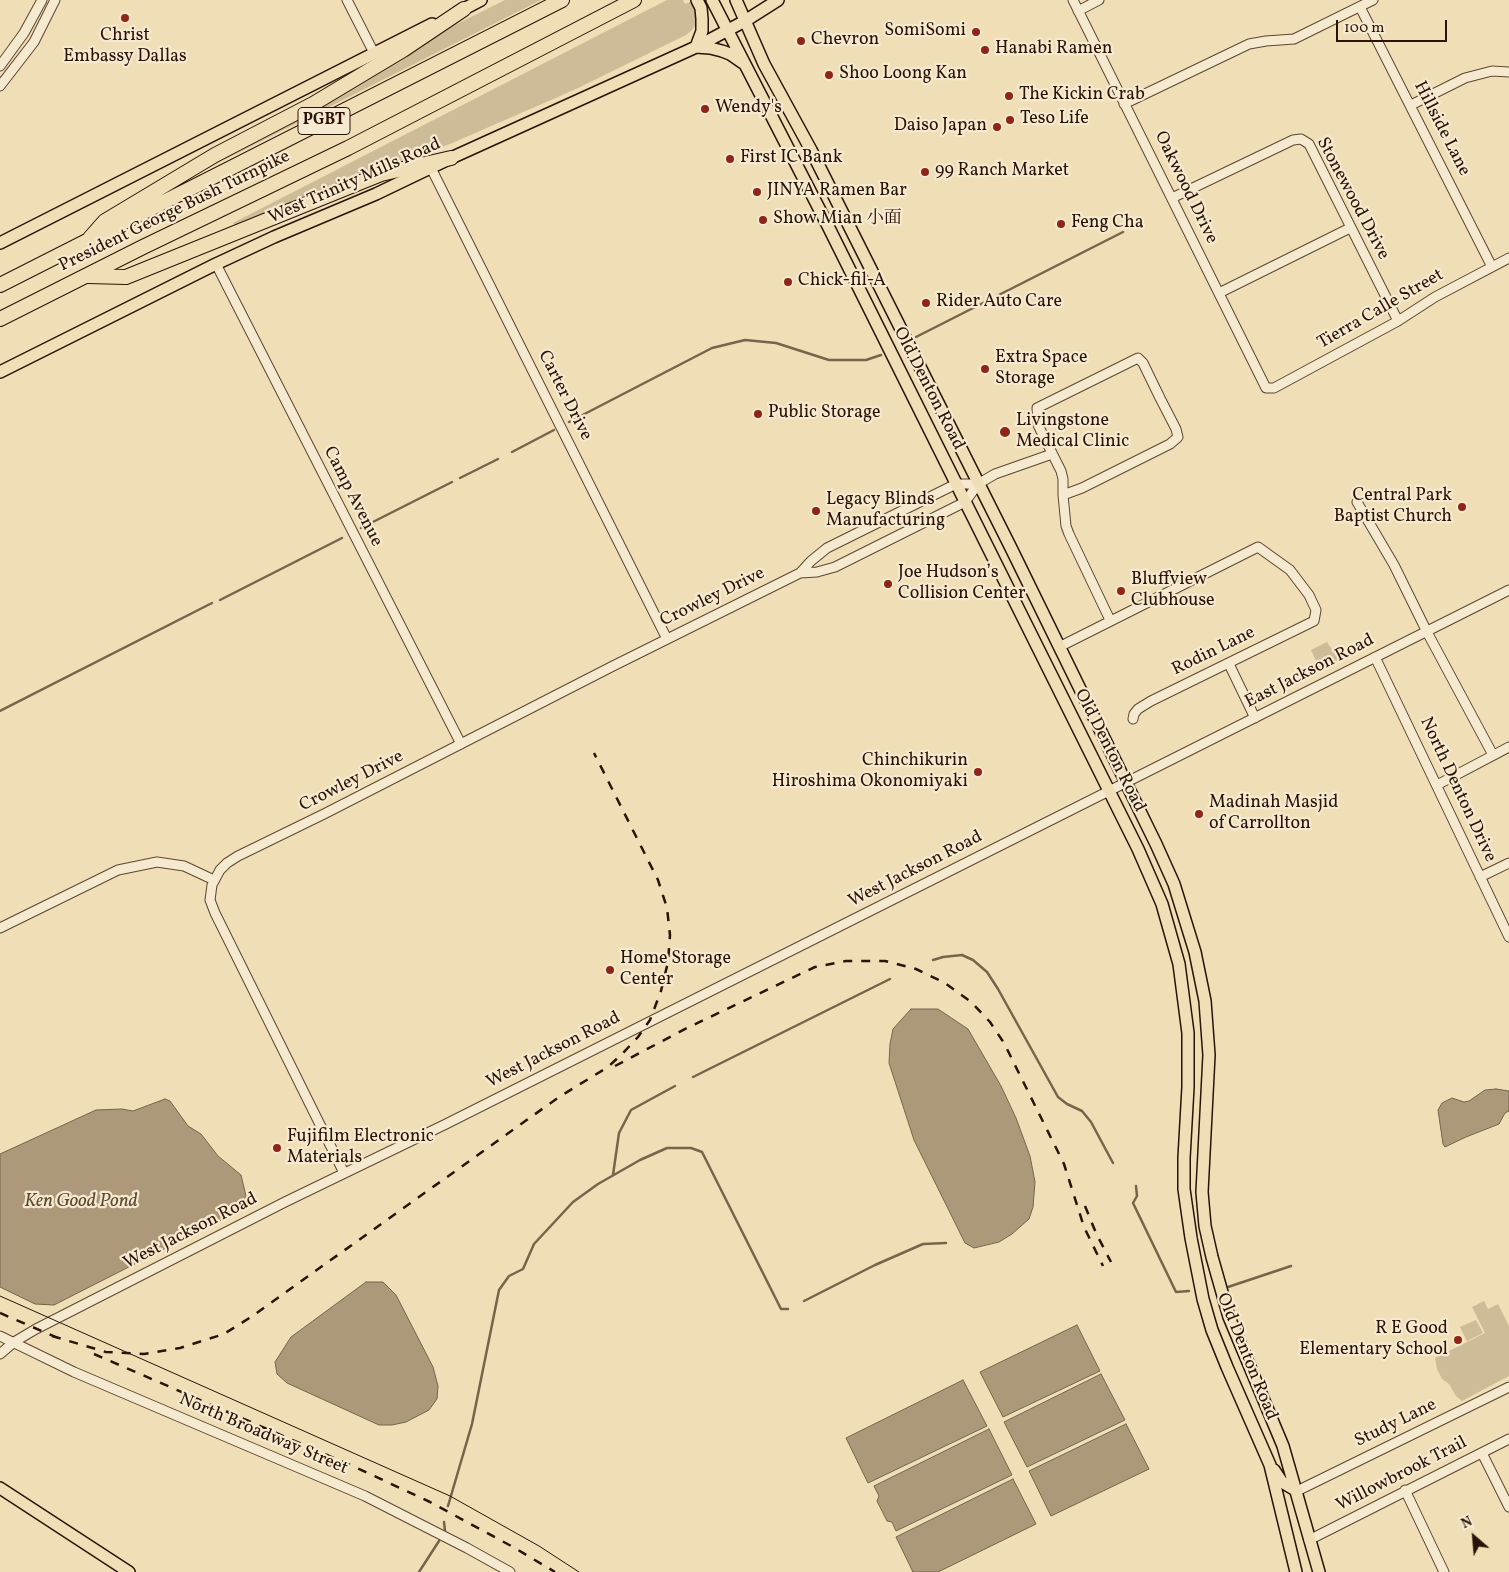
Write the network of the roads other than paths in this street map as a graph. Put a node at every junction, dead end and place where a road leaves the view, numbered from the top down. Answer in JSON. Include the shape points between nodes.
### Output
{"nodes":[{"id":1,"x":42,"y":0,"type":"edge"},
{"id":2,"x":55,"y":0,"type":"edge"},
{"id":3,"x":347,"y":0,"type":"edge"},
{"id":4,"x":481,"y":0,"type":"edge"},
{"id":5,"x":562,"y":0,"type":"edge"},
{"id":6,"x":634,"y":0,"type":"edge"},
{"id":7,"x":697,"y":0,"type":"edge"},
{"id":8,"x":712,"y":0,"type":"edge"},
{"id":9,"x":736,"y":0,"type":"edge"},
{"id":10,"x":778,"y":0,"type":"edge"},
{"id":11,"x":1073,"y":0,"type":"edge"},
{"id":12,"x":1099,"y":0,"type":"edge"},
{"id":13,"x":1373,"y":0,"type":"edge"},
{"id":14,"x":1360,"y":7,"type":"junction"},
{"id":15,"x":464,"y":9,"type":"junction"},
{"id":16,"x":1078,"y":11,"type":"junction"},
{"id":17,"x":745,"y":21,"type":"junction"},
{"id":18,"x":727,"y":30,"type":"junction"},
{"id":19,"x":696,"y":47,"type":"junction"},
{"id":20,"x":374,"y":53,"type":"junction"},
{"id":21,"x":744,"y":63,"type":"junction"},
{"id":22,"x":0,"y":66,"type":"edge"},
{"id":23,"x":1509,"y":72,"type":"edge"},
{"id":24,"x":0,"y":86,"type":"edge"},
{"id":25,"x":1124,"y":104,"type":"junction"},
{"id":26,"x":1411,"y":104,"type":"junction"},
{"id":27,"x":811,"y":150,"type":"junction"},
{"id":28,"x":451,"y":158,"type":"junction"},
{"id":29,"x":794,"y":159,"type":"junction"},
{"id":30,"x":430,"y":168,"type":"junction"},
{"id":31,"x":1172,"y":198,"type":"junction"},
{"id":32,"x":1350,"y":228,"type":"junction"},
{"id":33,"x":87,"y":242,"type":"junction"},
{"id":34,"x":0,"y":243,"type":"edge"},
{"id":35,"x":1509,"y":258,"type":"edge"},
{"id":36,"x":866,"y":261,"type":"junction"},
{"id":37,"x":216,"y":264,"type":"junction"},
{"id":38,"x":1492,"y":267,"type":"junction"},
{"id":39,"x":848,"y":270,"type":"junction"},
{"id":40,"x":88,"y":276,"type":"junction"},
{"id":41,"x":0,"y":285,"type":"edge"},
{"id":42,"x":1219,"y":293,"type":"junction"},
{"id":43,"x":3,"y":318,"type":"edge"},
{"id":44,"x":1398,"y":321,"type":"junction"},
{"id":45,"x":0,"y":372,"type":"edge"},
{"id":46,"x":1269,"y":389,"type":"joint"},
{"id":47,"x":1052,"y":454,"type":"junction"},
{"id":48,"x":956,"y":484,"type":"junction"},
{"id":49,"x":978,"y":484,"type":"junction"},
{"id":50,"x":1063,"y":495,"type":"junction"},
{"id":51,"x":964,"y":502,"type":"junction"},
{"id":52,"x":1357,"y":502,"type":"dead end"},
{"id":53,"x":800,"y":573,"type":"junction"},
{"id":54,"x":1509,"y":590,"type":"edge"},
{"id":55,"x":1110,"y":620,"type":"junction"},
{"id":56,"x":1427,"y":632,"type":"junction"},
{"id":57,"x":667,"y":639,"type":"junction"},
{"id":58,"x":1059,"y":647,"type":"junction"},
{"id":59,"x":1375,"y":657,"type":"junction"},
{"id":60,"x":1229,"y":664,"type":"junction"},
{"id":61,"x":1133,"y":718,"type":"dead end"},
{"id":62,"x":1255,"y":718,"type":"junction"},
{"id":63,"x":461,"y":744,"type":"junction"},
{"id":64,"x":1509,"y":747,"type":"edge"},
{"id":65,"x":1493,"y":755,"type":"junction"},
{"id":66,"x":1125,"y":783,"type":"junction"},
{"id":67,"x":1437,"y":785,"type":"junction"},
{"id":68,"x":1109,"y":791,"type":"junction"},
{"id":69,"x":1509,"y":863,"type":"edge"},
{"id":70,"x":1480,"y":877,"type":"junction"},
{"id":71,"x":214,"y":880,"type":"junction"},
{"id":72,"x":0,"y":928,"type":"edge"},
{"id":73,"x":1509,"y":936,"type":"edge"},
{"id":74,"x":1184,"y":1158,"type":"junction"},
{"id":75,"x":1203,"y":1160,"type":"junction"},
{"id":76,"x":344,"y":1173,"type":"junction"},
{"id":77,"x":0,"y":1336,"type":"edge"},
{"id":78,"x":14,"y":1342,"type":"junction"},
{"id":79,"x":0,"y":1354,"type":"edge"},
{"id":80,"x":1509,"y":1387,"type":"edge"},
{"id":81,"x":1509,"y":1439,"type":"edge"},
{"id":82,"x":1482,"y":1453,"type":"junction"},
{"id":83,"x":1270,"y":1464,"type":"junction"},
{"id":84,"x":0,"y":1488,"type":"edge"},
{"id":85,"x":1405,"y":1490,"type":"junction"},
{"id":86,"x":1298,"y":1491,"type":"junction"},
{"id":87,"x":1509,"y":1507,"type":"edge"},
{"id":88,"x":1309,"y":1540,"type":"junction"},
{"id":89,"x":129,"y":1572,"type":"edge"},
{"id":90,"x":510,"y":1572,"type":"edge"},
{"id":91,"x":1296,"y":1572,"type":"edge"},
{"id":92,"x":1319,"y":1572,"type":"edge"},
{"id":93,"x":1444,"y":1572,"type":"edge"}],
"edges":[{"from":1,"to":22,"type":"street","via":[[24,33]]},
{"from":2,"to":24,"type":"street","via":[[34,42]]},
{"from":3,"to":20,"type":"street"},
{"from":4,"to":15,"type":"main road"},
{"from":5,"to":33,"type":"highway","name":"President George Bush Turnpike","number":"PGBT"},
{"from":6,"to":40,"type":"highway","name":"President George Bush Turnpike","number":"PGBT","via":[[348,148]]},
{"from":7,"to":19,"type":"main road","via":[[701,8],[702,30]]},
{"from":8,"to":18,"type":"main road","name":"Old Denton Road"},
{"from":9,"to":17,"type":"main road","name":"Old Denton Road"},
{"from":10,"to":17,"type":"main road","name":"West Trinity Mills Road"},
{"from":11,"to":16,"type":"street","name":"Oakwood Drive"},
{"from":12,"to":16,"type":"street"},
{"from":13,"to":14,"type":"street"},
{"from":14,"to":25,"type":"street","via":[[1294,39],[1249,44]]},
{"from":14,"to":26,"type":"street","name":"Hillside Lane"},
{"from":15,"to":20,"type":"main road"},
{"from":15,"to":33,"type":"highway","via":[[313,104],[216,155],[105,221]]},
{"from":16,"to":25,"type":"street","name":"Oakwood Drive"},
{"from":17,"to":18,"type":"main road","name":"West Trinity Mills Road"},
{"from":17,"to":27,"type":"main road","name":"Old Denton Road","via":[[764,64]]},
{"from":18,"to":19,"type":"main road","name":"West Trinity Mills Road"},
{"from":18,"to":21,"type":"main road","name":"Old Denton Road"},
{"from":19,"to":21,"type":"main road","via":[[722,51]]},
{"from":19,"to":28,"type":"main road","name":"West Trinity Mills Road"},
{"from":20,"to":34,"type":"main road"},
{"from":21,"to":29,"type":"main road","name":"Old Denton Road"},
{"from":23,"to":26,"type":"street","via":[[1492,71],[1465,78]]},
{"from":25,"to":31,"type":"street","name":"Oakwood Drive"},
{"from":26,"to":38,"type":"street","name":"Hillside Lane"},
{"from":27,"to":29,"type":"main road"},
{"from":27,"to":36,"type":"main road","name":"Old Denton Road"},
{"from":28,"to":30,"type":"main road","name":"West Trinity Mills Road"},
{"from":28,"to":40,"type":"highway","via":[[381,174],[126,277]]},
{"from":29,"to":39,"type":"main road","name":"Old Denton Road"},
{"from":30,"to":37,"type":"main road","name":"West Trinity Mills Road"},
{"from":30,"to":57,"type":"street","name":"Carter Drive"},
{"from":31,"to":32,"type":"street","name":"Stonewood Drive","via":[[1301,139],[1309,144]]},
{"from":31,"to":42,"type":"street","name":"Oakwood Drive"},
{"from":32,"to":42,"type":"street"},
{"from":32,"to":44,"type":"street","name":"Stonewood Drive"},
{"from":33,"to":41,"type":"highway","name":"President George Bush Turnpike","number":"PGBT"},
{"from":35,"to":38,"type":"street","name":"Tierra Calle Street"},
{"from":36,"to":39,"type":"main road"},
{"from":36,"to":49,"type":"main road","name":"Old Denton Road"},
{"from":37,"to":45,"type":"main road","name":"West Trinity Mills Road"},
{"from":37,"to":63,"type":"street","name":"Camp Avenue"},
{"from":38,"to":44,"type":"street","name":"Tierra Calle Street"},
{"from":39,"to":48,"type":"main road","name":"Old Denton Road"},
{"from":40,"to":43,"type":"highway","name":"President George Bush Turnpike","number":"PGBT"},
{"from":42,"to":46,"type":"street","name":"Oakwood Drive"},
{"from":44,"to":46,"type":"street","name":"Tierra Calle Street"},
{"from":47,"to":49,"type":"street"},
{"from":47,"to":50,"type":"street","via":[[1062,471]]},
{"from":47,"to":50,"type":"street","via":[[1038,425],[1037,408],[1138,358],[1178,437],[1161,449]]},
{"from":48,"to":49,"type":"street","name":"Crowley Drive"},
{"from":48,"to":51,"type":"main road","name":"Old Denton Road"},
{"from":48,"to":53,"type":"street","name":"Crowley Drive","via":[[827,548]]},
{"from":49,"to":51,"type":"street","name":"Crowley Drive"},
{"from":49,"to":58,"type":"main road","name":"Old Denton Road"},
{"from":50,"to":55,"type":"street","via":[[1066,526],[1073,545]]},
{"from":51,"to":53,"type":"street","name":"Crowley Drive","via":[[835,567]]},
{"from":51,"to":68,"type":"main road","name":"Old Denton Road"},
{"from":52,"to":56,"type":"street","via":[[1394,565]]},
{"from":53,"to":57,"type":"street","name":"Crowley Drive"},
{"from":54,"to":56,"type":"street","name":"East Jackson Road"},
{"from":55,"to":58,"type":"street"},
{"from":55,"to":60,"type":"street","name":"Rodin Lane","via":[[1258,547],[1290,570],[1309,595],[1316,610],[1314,621]]},
{"from":56,"to":59,"type":"street","name":"East Jackson Road"},
{"from":56,"to":65,"type":"street"},
{"from":57,"to":63,"type":"street","name":"Crowley Drive"},
{"from":58,"to":66,"type":"main road","name":"Old Denton Road"},
{"from":59,"to":62,"type":"street","name":"East Jackson Road"},
{"from":59,"to":67,"type":"street","name":"North Denton Drive"},
{"from":60,"to":61,"type":"street","name":"Rodin Lane","via":[[1138,709]]},
{"from":60,"to":62,"type":"street"},
{"from":62,"to":66,"type":"street","name":"East Jackson Road"},
{"from":63,"to":71,"type":"street","name":"Crowley Drive","via":[[238,856],[227,863]]},
{"from":64,"to":65,"type":"street"},
{"from":65,"to":67,"type":"street"},
{"from":66,"to":68,"type":"street","name":"West Jackson Road"},
{"from":66,"to":75,"type":"main road","name":"Old Denton Road","via":[[1174,884],[1196,959],[1209,1055]]},
{"from":67,"to":70,"type":"street","name":"North Denton Drive"},
{"from":68,"to":74,"type":"main road","name":"Old Denton Road","via":[[1147,868],[1179,964],[1188,1033]]},
{"from":68,"to":76,"type":"street","name":"West Jackson Road"},
{"from":69,"to":70,"type":"street"},
{"from":70,"to":73,"type":"street","name":"North Denton Drive"},
{"from":71,"to":72,"type":"street","via":[[184,866],[157,862],[118,870]]},
{"from":71,"to":76,"type":"street","via":[[210,900],[215,913]]},
{"from":74,"to":75,"type":"main road"},
{"from":74,"to":83,"type":"main road","name":"Old Denton Road","via":[[1190,1238],[1202,1299],[1227,1367]]},
{"from":75,"to":86,"type":"main road","name":"Old Denton Road","via":[[1205,1226],[1218,1285]]},
{"from":76,"to":78,"type":"street","name":"West Jackson Road"},
{"from":77,"to":78,"type":"street","name":"North Broadway Street"},
{"from":78,"to":79,"type":"street","name":"West Jackson Road"},
{"from":78,"to":90,"type":"street","name":"North Broadway Street","via":[[74,1372],[365,1496]]},
{"from":80,"to":86,"type":"street","name":"Study Lane"},
{"from":81,"to":82,"type":"street","name":"Willowbrook Trail"},
{"from":82,"to":85,"type":"street","name":"Willowbrook Trail"},
{"from":82,"to":87,"type":"street"},
{"from":83,"to":86,"type":"main road","via":[[1282,1482]]},
{"from":83,"to":91,"type":"main road","name":"Old Denton Road"},
{"from":84,"to":89,"type":"main road"},
{"from":85,"to":88,"type":"street","name":"Willowbrook Trail"},
{"from":85,"to":93,"type":"street"},
{"from":86,"to":88,"type":"main road","name":"Old Denton Road"},
{"from":88,"to":92,"type":"main road","name":"Old Denton Road"}]}
